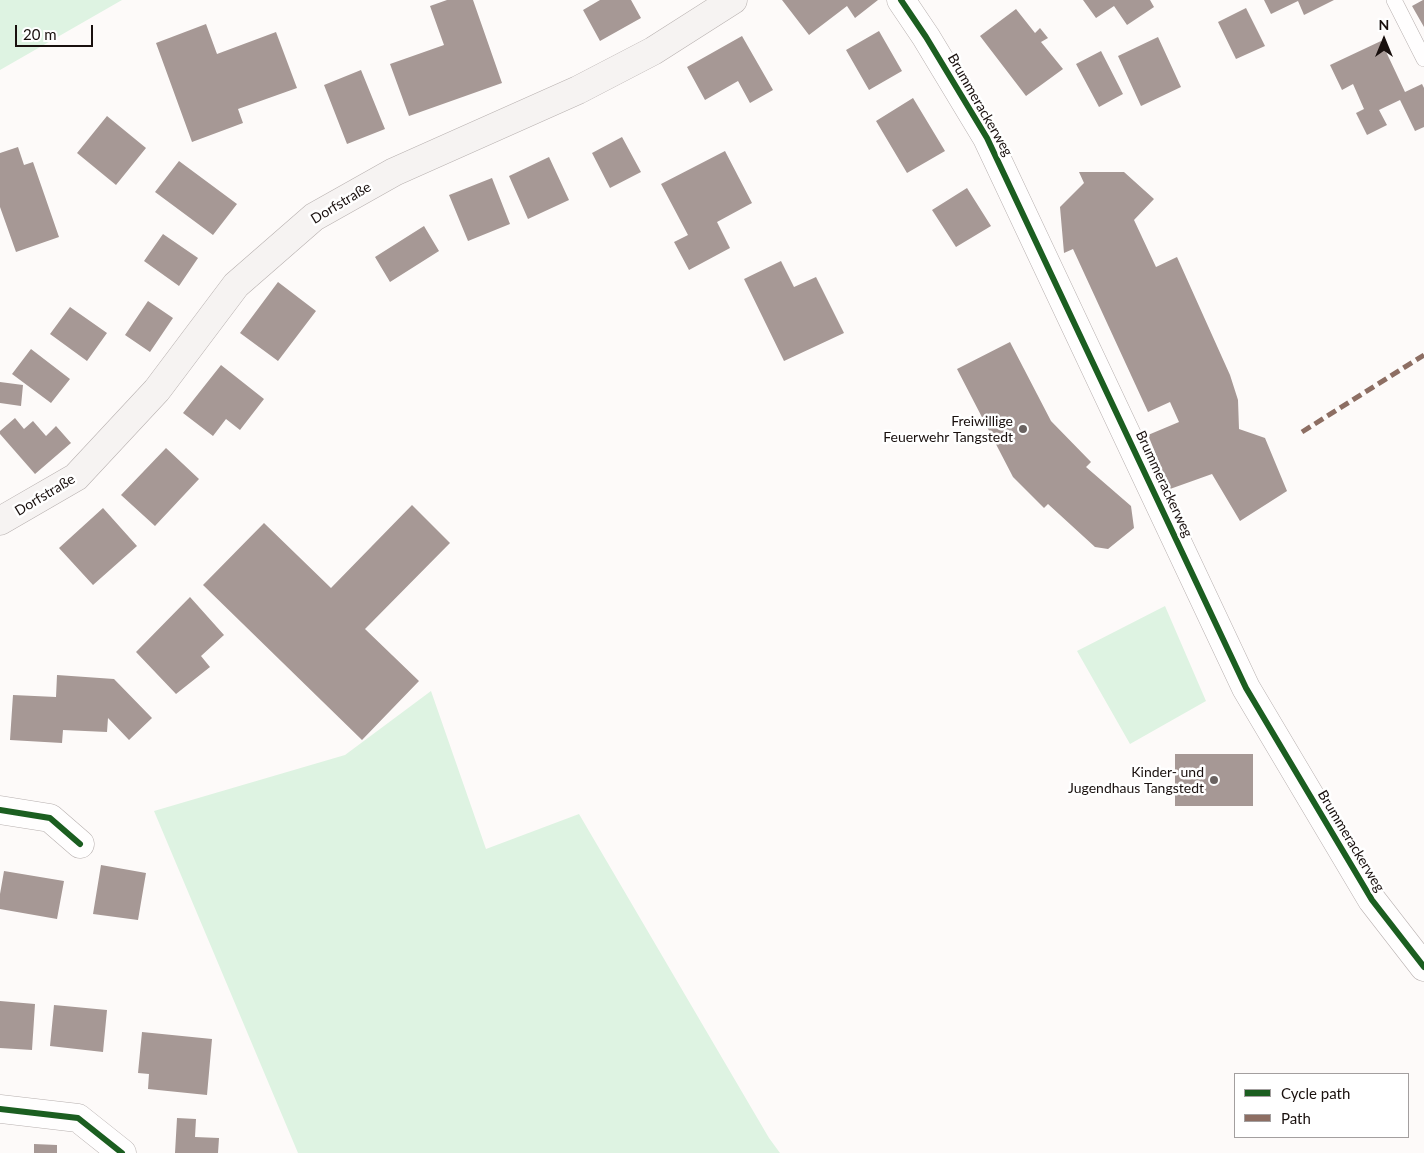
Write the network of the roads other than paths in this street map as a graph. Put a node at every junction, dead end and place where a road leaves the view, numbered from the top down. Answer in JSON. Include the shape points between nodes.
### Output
{"nodes":[{"id":1,"x":733,"y":0,"type":"edge"},
{"id":2,"x":901,"y":0,"type":"edge"},
{"id":3,"x":1394,"y":0,"type":"edge"},
{"id":4,"x":1424,"y":59,"type":"edge"},
{"id":5,"x":0,"y":522,"type":"edge"},
{"id":6,"x":0,"y":810,"type":"edge"},
{"id":7,"x":80,"y":844,"type":"dead end"},
{"id":8,"x":1424,"y":967,"type":"edge"},
{"id":9,"x":0,"y":1109,"type":"edge"},
{"id":10,"x":122,"y":1153,"type":"edge"}],
"edges":[{"from":1,"to":5,"type":"main road","name":"Dorfstraße","via":[[653,51],[578,90],[394,172],[314,217],[236,285],[157,390],[76,476]]},
{"from":2,"to":8,"type":"street","name":"Brummerackerweg","via":[[988,138],[1246,688],[1372,900]]},
{"from":3,"to":4,"type":"lane"},
{"from":6,"to":7,"type":"street","via":[[50,818]]},
{"from":9,"to":10,"type":"street","via":[[78,1118]]}]}
